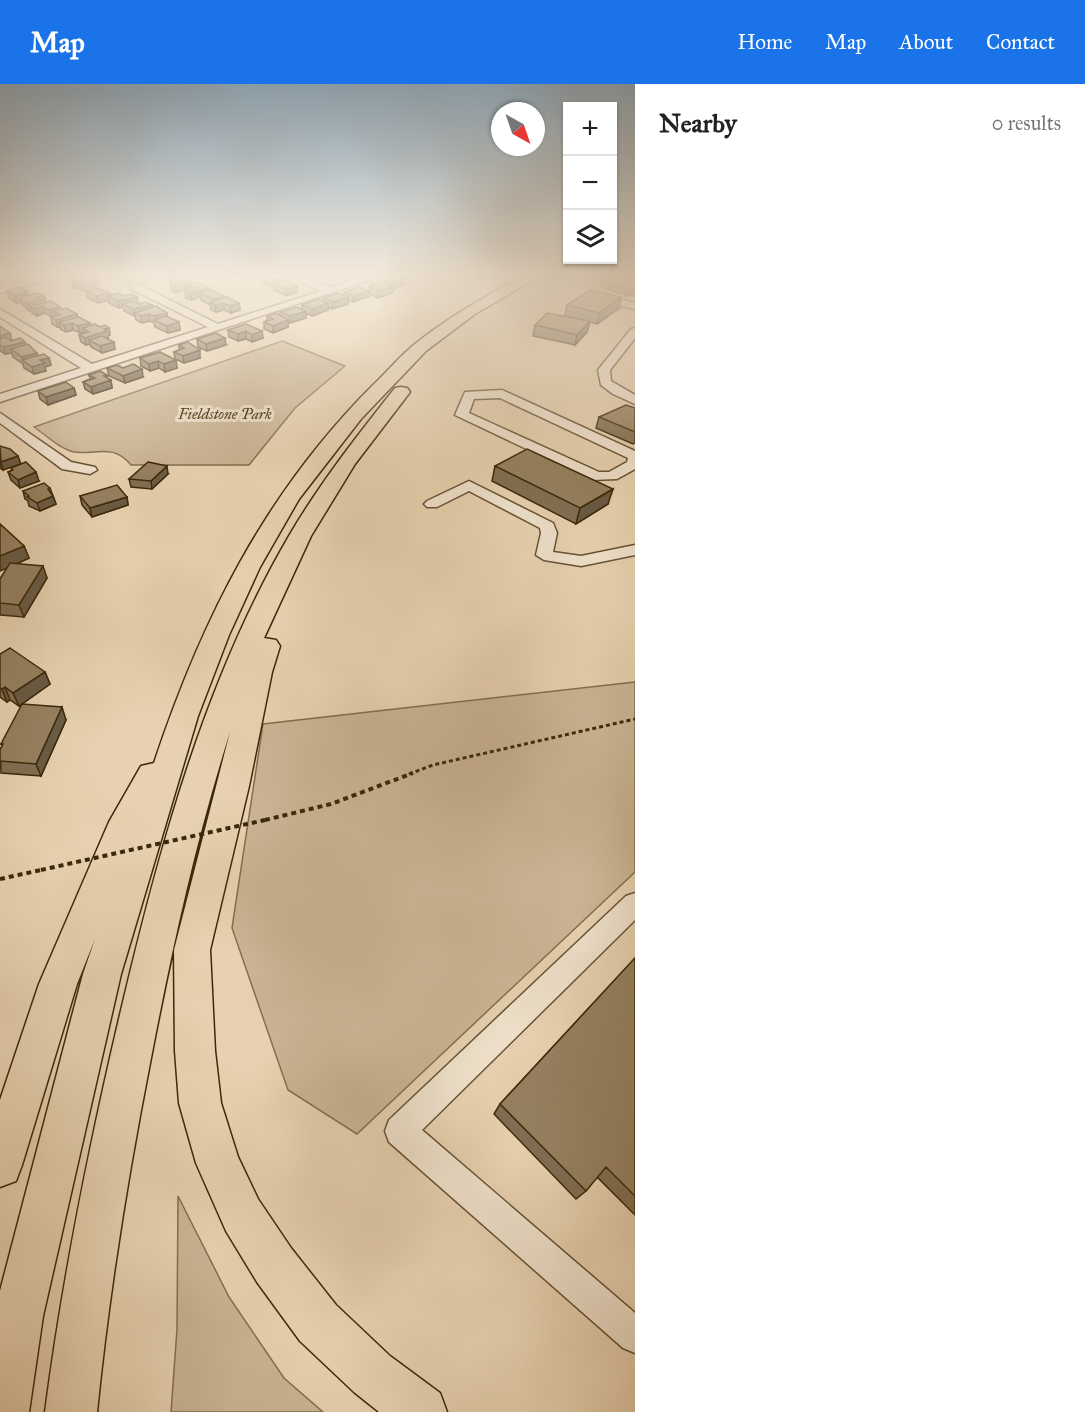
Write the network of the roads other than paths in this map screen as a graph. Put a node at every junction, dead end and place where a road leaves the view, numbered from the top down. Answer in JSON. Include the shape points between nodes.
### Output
{"nodes":[{"id":1,"x":38,"y":336,"type":"edge"},
{"id":2,"x":193,"y":336,"type":"edge"},
{"id":3,"x":436,"y":336,"type":"edge"},
{"id":4,"x":466,"y":336,"type":"edge"},
{"id":5,"x":631,"y":336,"type":"edge"},
{"id":6,"x":91,"y":369,"type":"junction"},
{"id":7,"x":0,"y":398,"type":"edge"},
{"id":8,"x":635,"y":400,"type":"edge"},
{"id":9,"x":0,"y":417,"type":"edge"},
{"id":10,"x":635,"y":457,"type":"edge"},
{"id":11,"x":90,"y":470,"type":"dead end"},
{"id":12,"x":432,"y":504,"type":"dead end"},
{"id":13,"x":318,"y":508,"type":"junction"},
{"id":14,"x":635,"y":550,"type":"edge"},
{"id":15,"x":184,"y":716,"type":"junction"},
{"id":16,"x":635,"y":904,"type":"edge"},
{"id":17,"x":0,"y":1165,"type":"edge"},
{"id":18,"x":635,"y":1336,"type":"edge"},
{"id":19,"x":3,"y":1412,"type":"edge"},
{"id":20,"x":71,"y":1412,"type":"edge"},
{"id":21,"x":421,"y":1412,"type":"edge"}],
"edges":[{"from":1,"to":6,"type":"street"},
{"from":2,"to":6,"type":"street"},
{"from":3,"to":15,"type":"highway","via":[[387,379],[289,497],[248,567]]},
{"from":4,"to":13,"type":"highway","via":[[413,379],[378,419]]},
{"from":5,"to":8,"type":"street","via":[[604,370],[605,382]]},
{"from":6,"to":7,"type":"street"},
{"from":9,"to":11,"type":"street","via":[[67,466]]},
{"from":10,"to":10,"type":"street","via":[[502,394],[469,395],[462,415],[597,477],[612,476],[633,464]]},
{"from":12,"to":14,"type":"street","via":[[469,485],[547,526],[544,555],[581,561]]},
{"from":13,"to":20,"type":"highway","via":[[247,645],[199,777],[119,1108],[78,1340]]},
{"from":13,"to":21,"type":"highway","via":[[258,672],[192,950],[200,1103],[218,1162],[242,1215],[274,1265],[318,1323],[372,1374]]},
{"from":15,"to":17,"type":"highway","via":[[126,822],[58,984]]},
{"from":15,"to":19,"type":"highway","via":[[102,974],[18,1316]]},
{"from":16,"to":18,"type":"street","via":[[400,1131]]}]}
